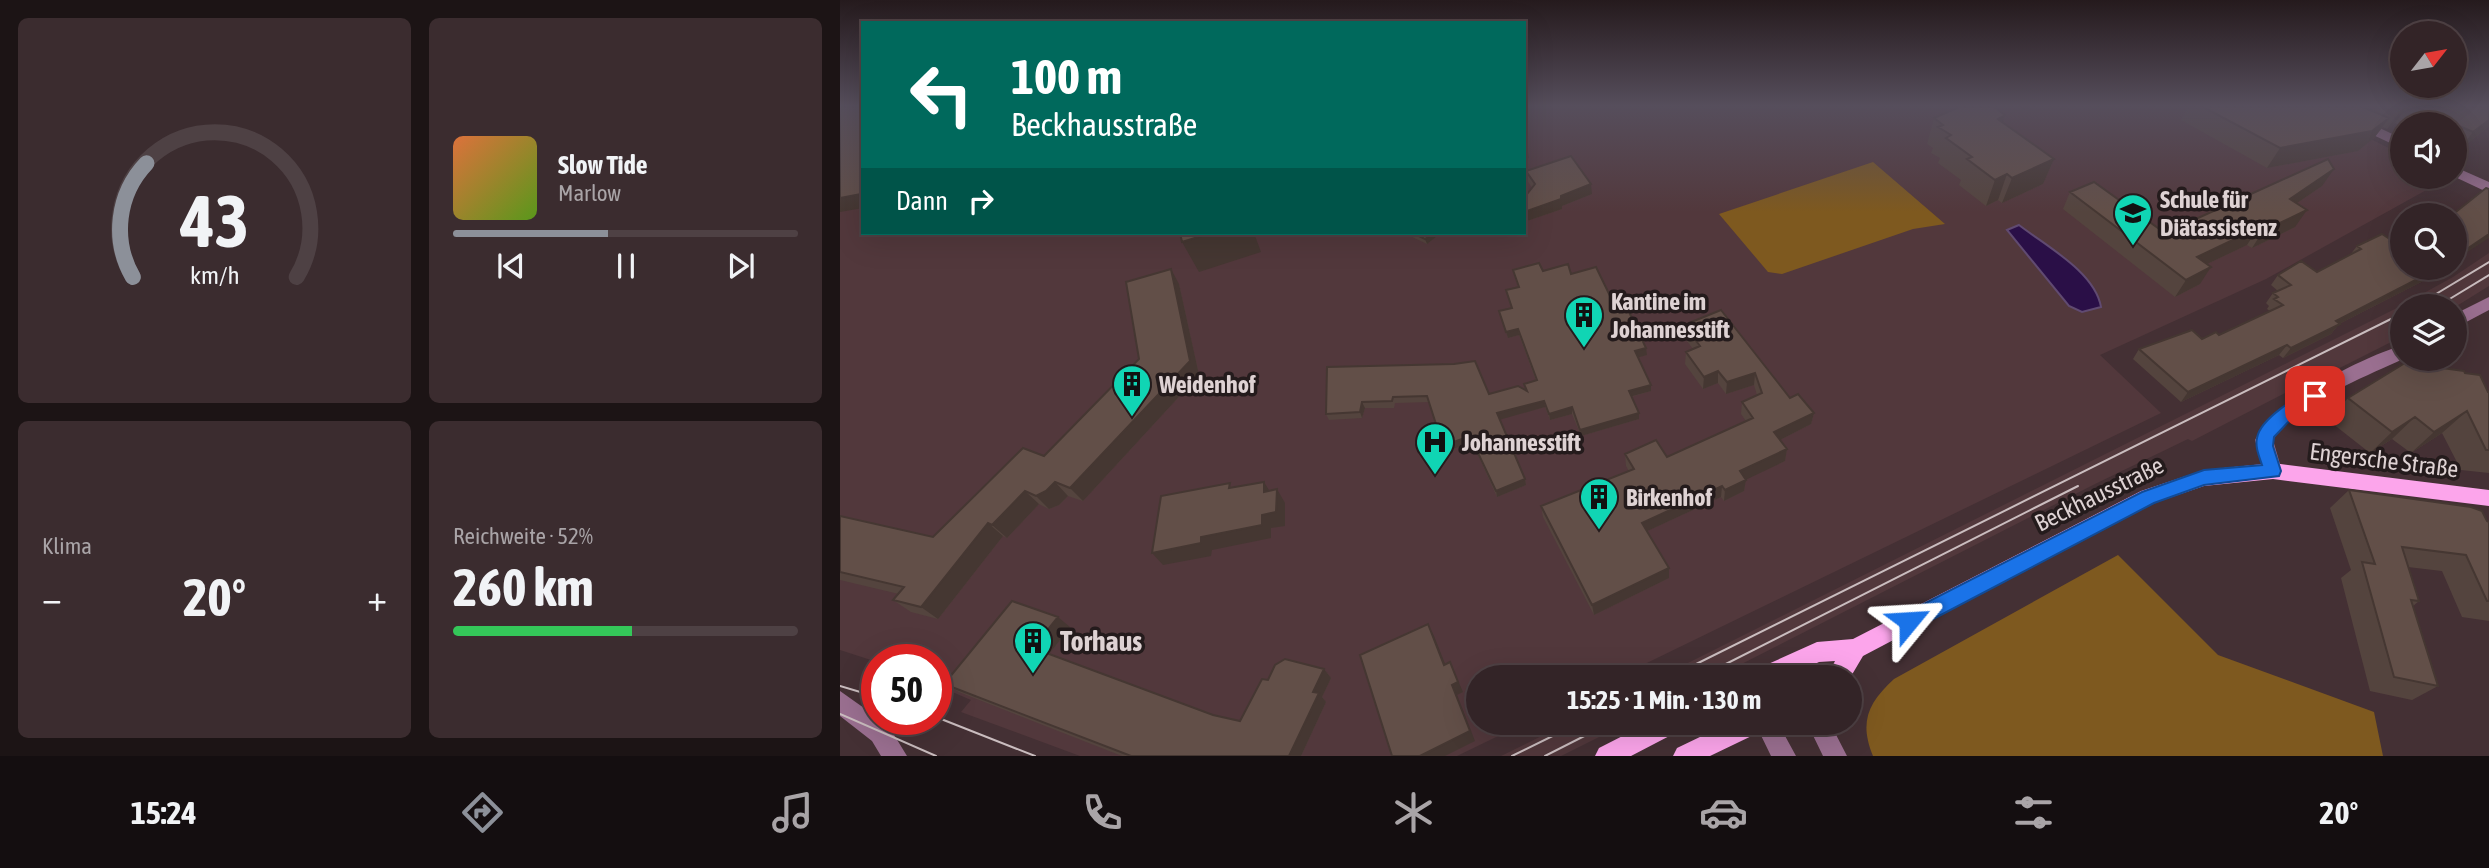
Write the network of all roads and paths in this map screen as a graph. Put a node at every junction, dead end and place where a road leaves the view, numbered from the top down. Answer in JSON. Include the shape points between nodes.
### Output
{"nodes":[{"id":1,"x":2467,"y":177,"type":"edge"},
{"id":2,"x":2489,"y":188,"type":"edge"},
{"id":3,"x":2489,"y":303,"type":"edge"},
{"id":4,"x":2467,"y":315,"type":"edge"},
{"id":5,"x":2390,"y":358,"type":"edge"},
{"id":6,"x":2273,"y":471,"type":"junction"},
{"id":7,"x":2489,"y":498,"type":"edge"},
{"id":8,"x":1855,"y":649,"type":"junction"},
{"id":9,"x":1799,"y":665,"type":"edge"},
{"id":10,"x":1845,"y":665,"type":"edge"},
{"id":11,"x":840,"y":702,"type":"edge"},
{"id":12,"x":1648,"y":735,"type":"edge"},
{"id":13,"x":1729,"y":735,"type":"edge"},
{"id":14,"x":1773,"y":735,"type":"edge"},
{"id":15,"x":1824,"y":735,"type":"edge"},
{"id":16,"x":895,"y":756,"type":"edge"},
{"id":17,"x":1607,"y":756,"type":"edge"},
{"id":18,"x":1685,"y":756,"type":"edge"},
{"id":19,"x":1784,"y":756,"type":"edge"},
{"id":20,"x":1835,"y":756,"type":"edge"}],
"edges":[{"from":1,"to":2,"type":"street"},
{"from":3,"to":4,"type":"street"},
{"from":5,"to":6,"type":"street","via":[[2278,419],[2264,440]]},
{"from":6,"to":7,"type":"main road","name":"Engersche Straße"},
{"from":6,"to":8,"type":"main road","name":"Beckhausstraße","via":[[2204,478],[2148,497]]},
{"from":8,"to":9,"type":"main road","name":"Beckhausstraße","via":[[1817,652]]},
{"from":8,"to":10,"type":"main road"},
{"from":11,"to":16,"type":"street","via":[[880,733]]},
{"from":12,"to":17,"type":"main road"},
{"from":13,"to":18,"type":"main road"},
{"from":14,"to":19,"type":"street"},
{"from":15,"to":20,"type":"street"}]}
